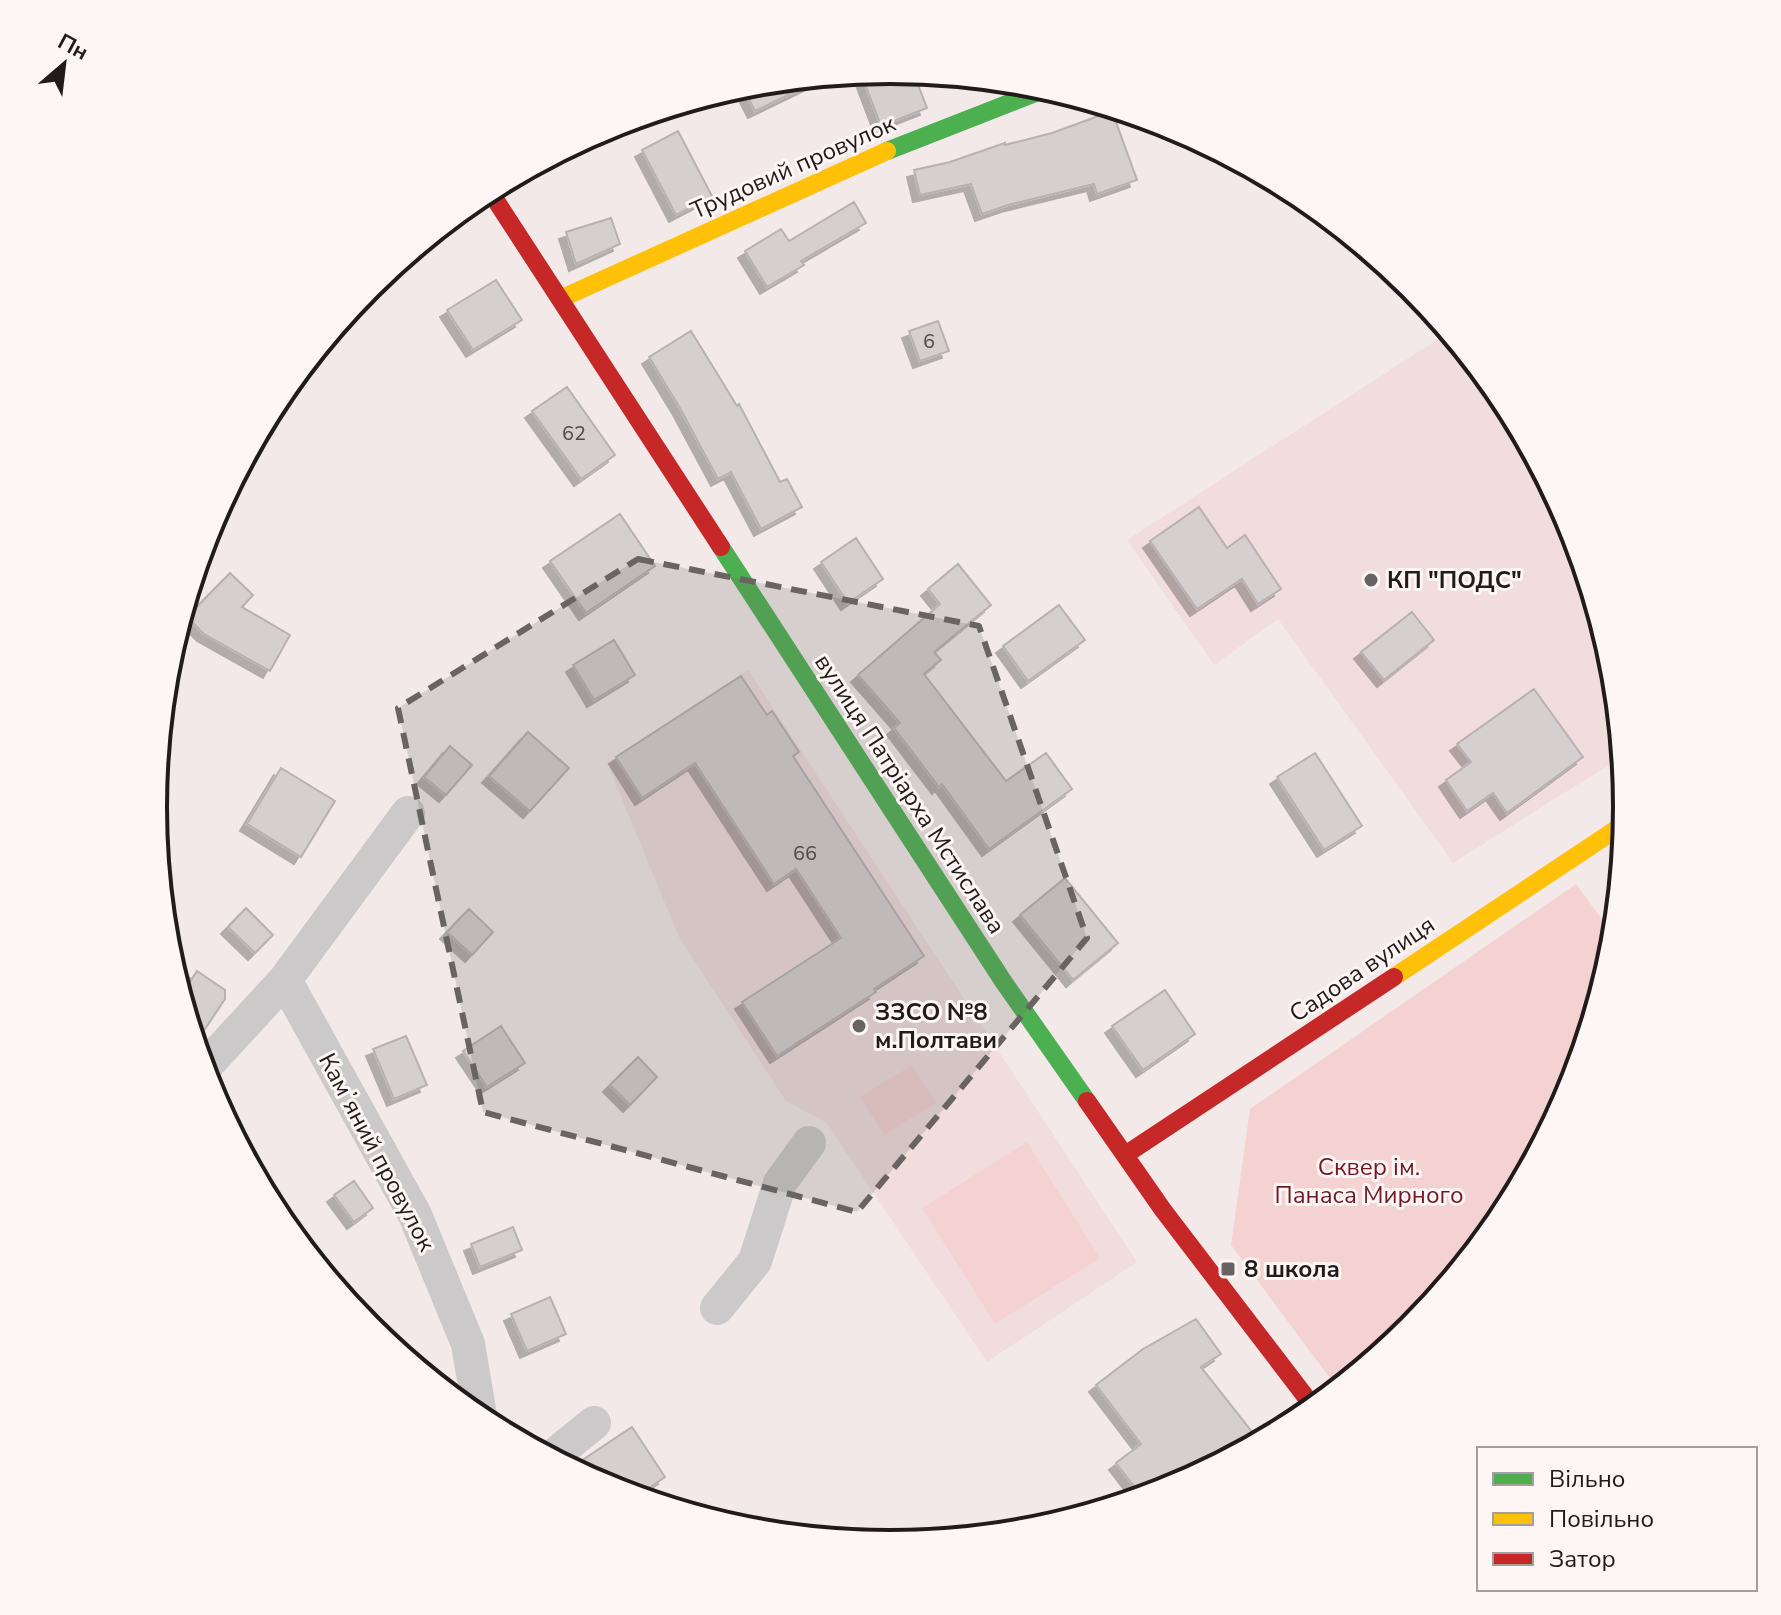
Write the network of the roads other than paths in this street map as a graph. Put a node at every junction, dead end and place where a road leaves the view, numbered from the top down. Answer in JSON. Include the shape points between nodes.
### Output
{"nodes":[{"id":1,"x":1025,"y":97,"type":"edge"},
{"id":2,"x":496,"y":201,"type":"edge"},
{"id":3,"x":560,"y":299,"type":"junction"},
{"id":4,"x":408,"y":813,"type":"dead end"},
{"id":5,"x":1613,"y":831,"type":"edge"},
{"id":6,"x":285,"y":980,"type":"junction"},
{"id":7,"x":212,"y":1059,"type":"edge"},
{"id":8,"x":809,"y":1143,"type":"dead end"},
{"id":9,"x":1125,"y":1155,"type":"junction"},
{"id":10,"x":717,"y":1308,"type":"dead end"},
{"id":11,"x":1307,"y":1398,"type":"edge"},
{"id":12,"x":478,"y":1401,"type":"edge"},
{"id":13,"x":594,"y":1423,"type":"dead end"},
{"id":14,"x":560,"y":1450,"type":"edge"}],
"edges":[{"from":1,"to":3,"type":"main road","name":"Трудовий провулок","via":[[853,164]]},
{"from":2,"to":3,"type":"main road","name":"вулиця Патріарха Мстислава"},
{"from":3,"to":9,"type":"main road","name":"вулиця Патріарха Мстислава","via":[[1003,981]]},
{"from":4,"to":6,"type":"street"},
{"from":5,"to":9,"type":"main road","name":"Садова вулиця"},
{"from":6,"to":7,"type":"street"},
{"from":6,"to":12,"type":"street","name":"Камʼяний провулок","via":[[415,1215],[468,1344]]},
{"from":8,"to":10,"type":"street","via":[[780,1183],[755,1261]]},
{"from":9,"to":11,"type":"main road","name":"вулиця Патріарха Мстислава"},
{"from":13,"to":14,"type":"street"}]}
